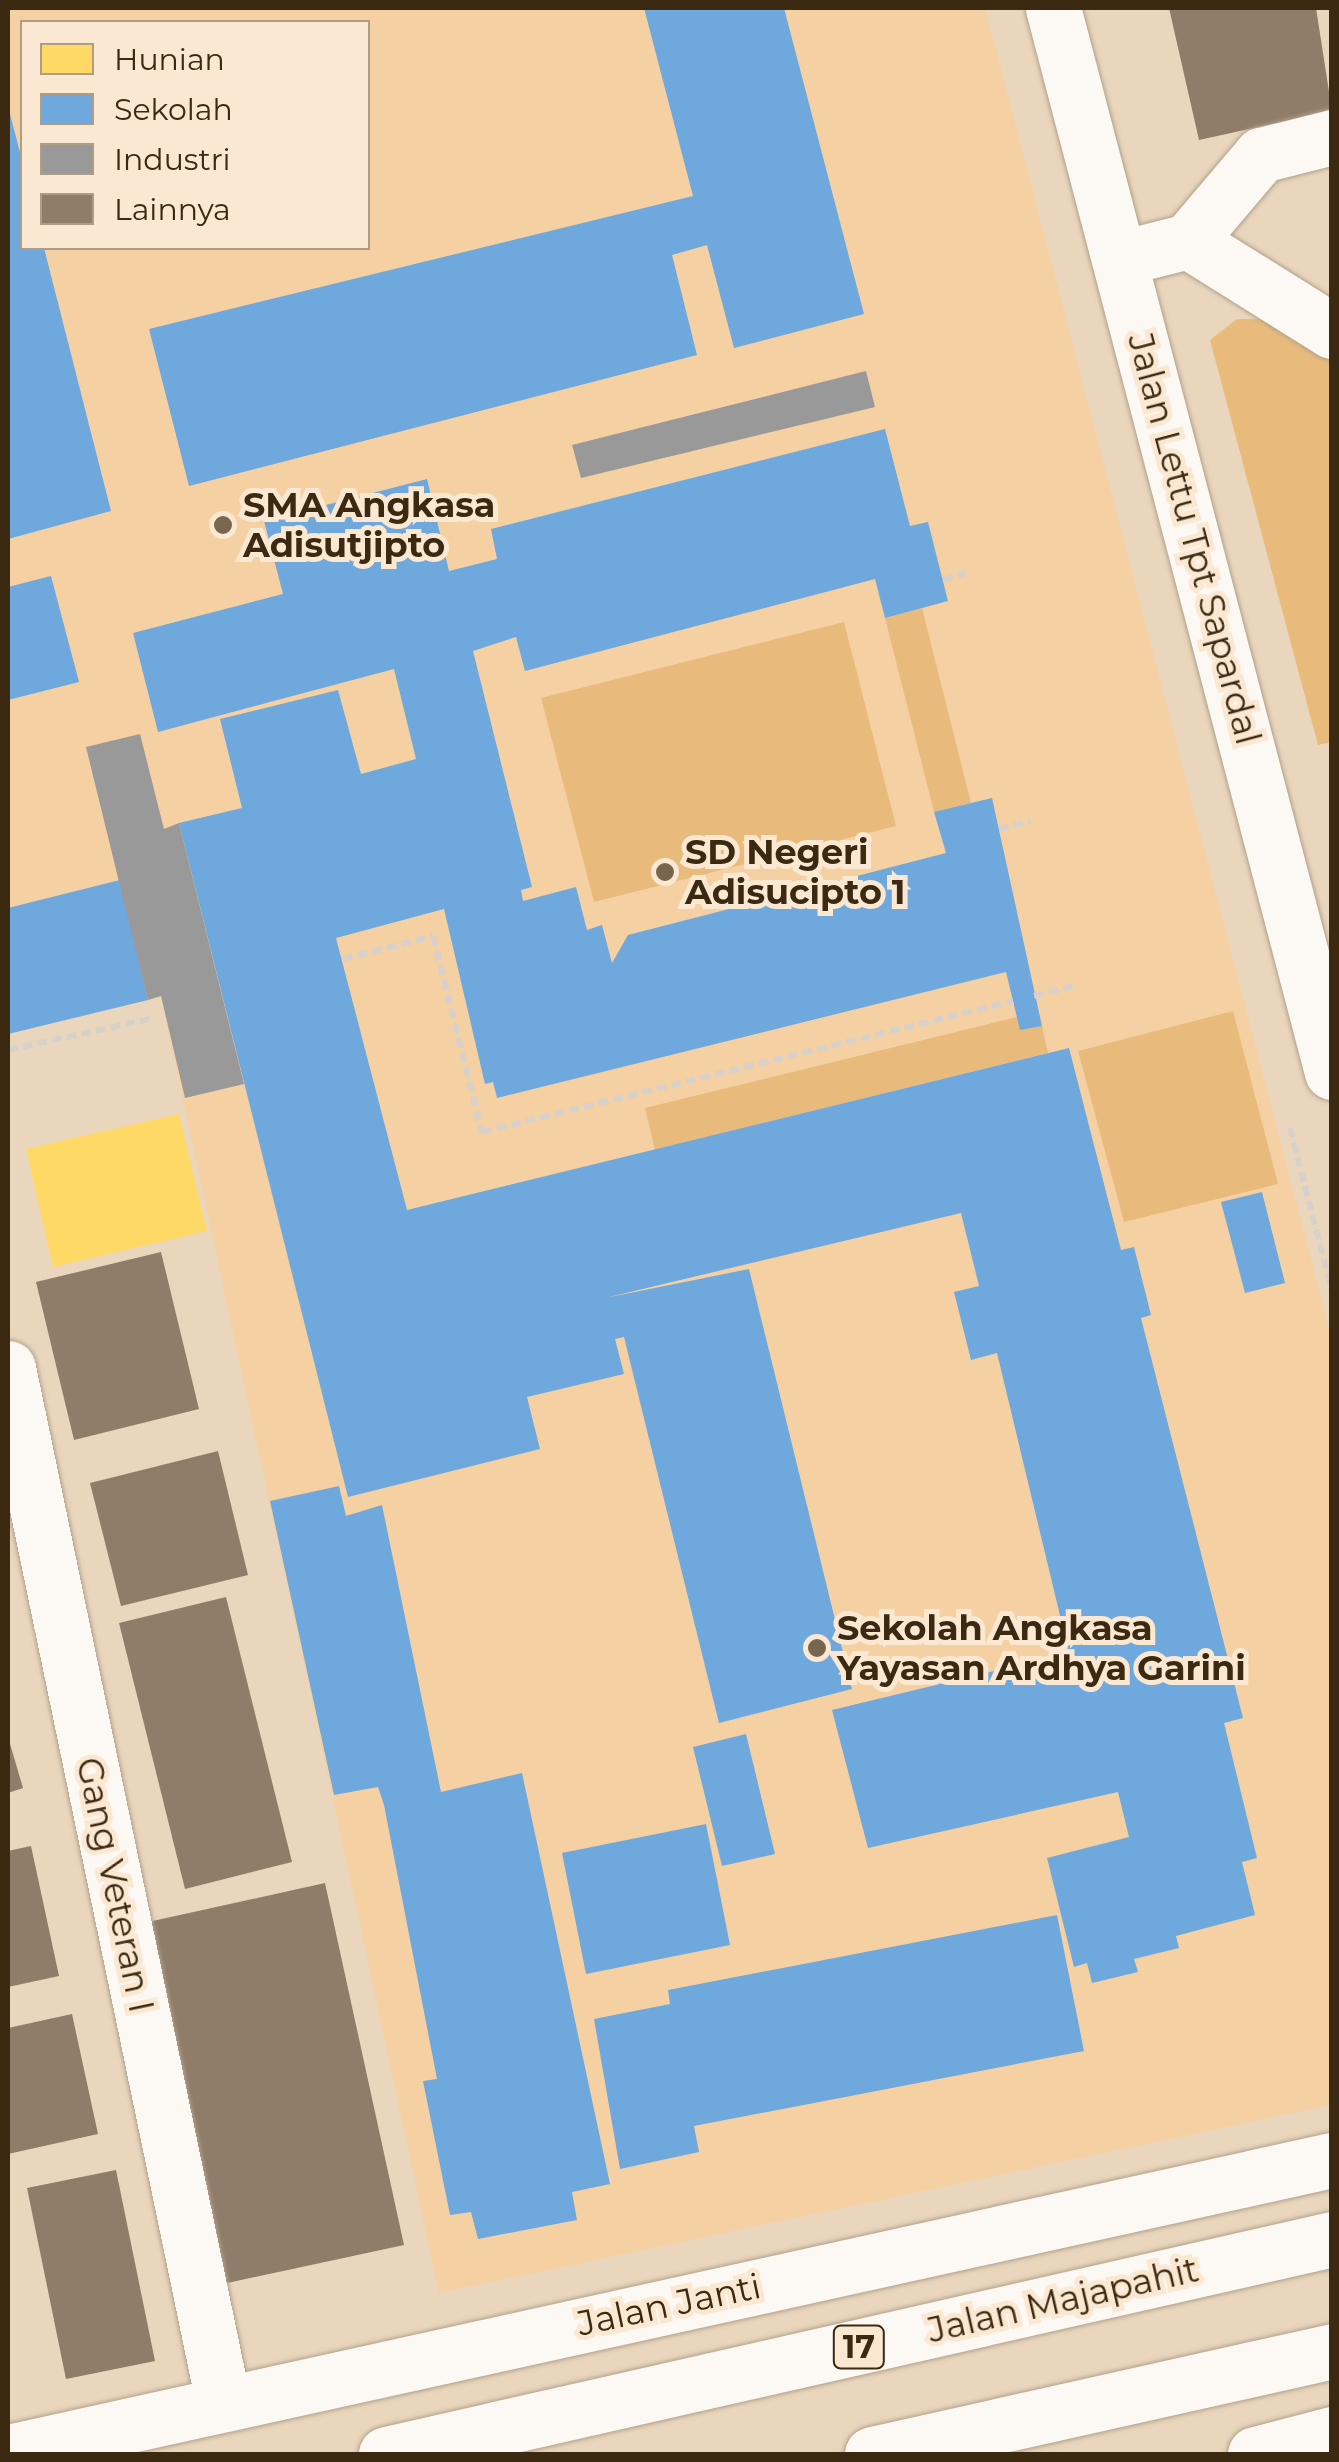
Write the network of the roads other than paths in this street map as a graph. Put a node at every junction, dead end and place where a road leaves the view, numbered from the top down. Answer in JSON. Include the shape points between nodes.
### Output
{"nodes":[{"id":1,"x":1053,"y":8,"type":"edge"},
{"id":2,"x":1332,"y":138,"type":"edge"},
{"id":3,"x":1188,"y":241,"type":"junction"},
{"id":4,"x":1120,"y":258,"type":"junction"},
{"id":5,"x":1332,"y":332,"type":"edge"},
{"id":6,"x":1332,"y":1072,"type":"edge"},
{"id":7,"x":8,"y":1368,"type":"edge"},
{"id":8,"x":1332,"y":2160,"type":"edge"},
{"id":9,"x":1332,"y":2240,"type":"edge"},
{"id":10,"x":1332,"y":2351,"type":"edge"},
{"id":11,"x":223,"y":2402,"type":"junction"},
{"id":12,"x":1332,"y":2434,"type":"edge"},
{"id":13,"x":8,"y":2452,"type":"edge"},
{"id":14,"x":386,"y":2454,"type":"edge"},
{"id":15,"x":872,"y":2454,"type":"edge"},
{"id":16,"x":1255,"y":2454,"type":"edge"}],
"edges":[{"from":1,"to":4,"type":"main road","name":"Jalan Lettu Tpt Sapardal"},
{"from":2,"to":3,"type":"main road","via":[[1261,156]]},
{"from":3,"to":4,"type":"main road"},
{"from":3,"to":5,"type":"main road"},
{"from":4,"to":6,"type":"main road","name":"Jalan Lettu Tpt Sapardal"},
{"from":7,"to":11,"type":"main road","name":"Gang Veteran I"},
{"from":8,"to":11,"type":"main road","name":"Jalan Janti"},
{"from":9,"to":14,"type":"main road","name":"Jalan Majapahit","number":"17"},
{"from":10,"to":15,"type":"main road"},
{"from":11,"to":13,"type":"main road","name":"Jalan Janti"},
{"from":12,"to":16,"type":"main road"}]}
